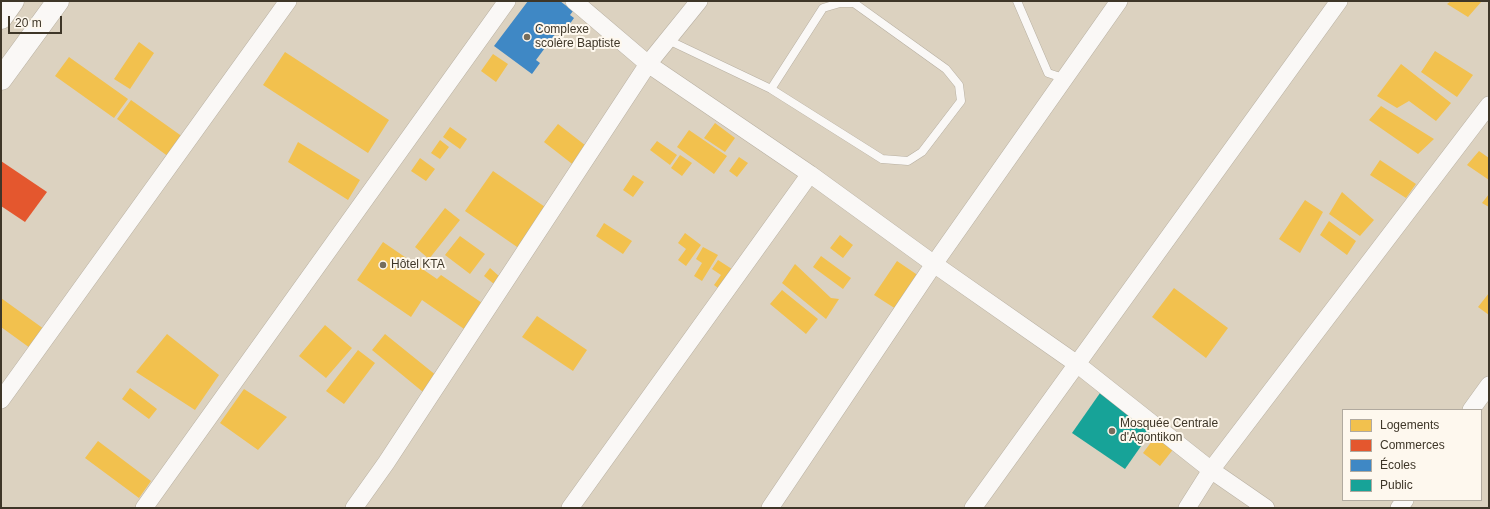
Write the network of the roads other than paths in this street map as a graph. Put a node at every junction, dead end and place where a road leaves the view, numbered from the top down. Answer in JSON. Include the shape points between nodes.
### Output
{"nodes":[{"id":1,"x":13,"y":1,"type":"edge"},
{"id":2,"x":58,"y":1,"type":"edge"},
{"id":3,"x":288,"y":1,"type":"edge"},
{"id":4,"x":507,"y":1,"type":"edge"},
{"id":5,"x":574,"y":1,"type":"edge"},
{"id":6,"x":699,"y":1,"type":"edge"},
{"id":7,"x":1017,"y":1,"type":"edge"},
{"id":8,"x":1119,"y":1,"type":"edge"},
{"id":9,"x":1338,"y":1,"type":"edge"},
{"id":10,"x":1,"y":18,"type":"edge"},
{"id":11,"x":668,"y":40,"type":"junction"},
{"id":12,"x":648,"y":64,"type":"junction"},
{"id":13,"x":1063,"y":78,"type":"junction"},
{"id":14,"x":1,"y":79,"type":"edge"},
{"id":15,"x":771,"y":89,"type":"junction"},
{"id":16,"x":1489,"y":105,"type":"edge"},
{"id":17,"x":810,"y":174,"type":"junction"},
{"id":18,"x":934,"y":264,"type":"junction"},
{"id":19,"x":1077,"y":364,"type":"junction"},
{"id":20,"x":1489,"y":385,"type":"edge"},
{"id":21,"x":1,"y":400,"type":"edge"},
{"id":22,"x":1472,"y":409,"type":"edge"},
{"id":23,"x":1212,"y":470,"type":"junction"},
{"id":24,"x":144,"y":508,"type":"edge"},
{"id":25,"x":354,"y":508,"type":"edge"},
{"id":26,"x":570,"y":508,"type":"edge"},
{"id":27,"x":770,"y":508,"type":"edge"},
{"id":28,"x":973,"y":508,"type":"edge"},
{"id":29,"x":1187,"y":508,"type":"edge"},
{"id":30,"x":1266,"y":508,"type":"edge"}],
"edges":[{"from":1,"to":10,"type":"main road"},
{"from":2,"to":14,"type":"main road"},
{"from":3,"to":21,"type":"street"},
{"from":4,"to":24,"type":"street"},
{"from":5,"to":12,"type":"street"},
{"from":6,"to":11,"type":"street"},
{"from":7,"to":13,"type":"lane","via":[[1048,73]]},
{"from":8,"to":13,"type":"street"},
{"from":9,"to":19,"type":"street"},
{"from":11,"to":12,"type":"street"},
{"from":11,"to":15,"type":"lane"},
{"from":12,"to":17,"type":"street"},
{"from":12,"to":25,"type":"street"},
{"from":13,"to":18,"type":"street"},
{"from":15,"to":15,"type":"lane","via":[[882,159],[908,161],[922,152],[961,101],[959,85],[946,69],[854,4],[840,3],[823,8]]},
{"from":16,"to":23,"type":"street"},
{"from":17,"to":18,"type":"street"},
{"from":17,"to":26,"type":"street"},
{"from":18,"to":19,"type":"street"},
{"from":18,"to":27,"type":"street"},
{"from":19,"to":23,"type":"street"},
{"from":19,"to":28,"type":"street"},
{"from":20,"to":22,"type":"street"},
{"from":23,"to":29,"type":"street"},
{"from":23,"to":30,"type":"street"}]}
